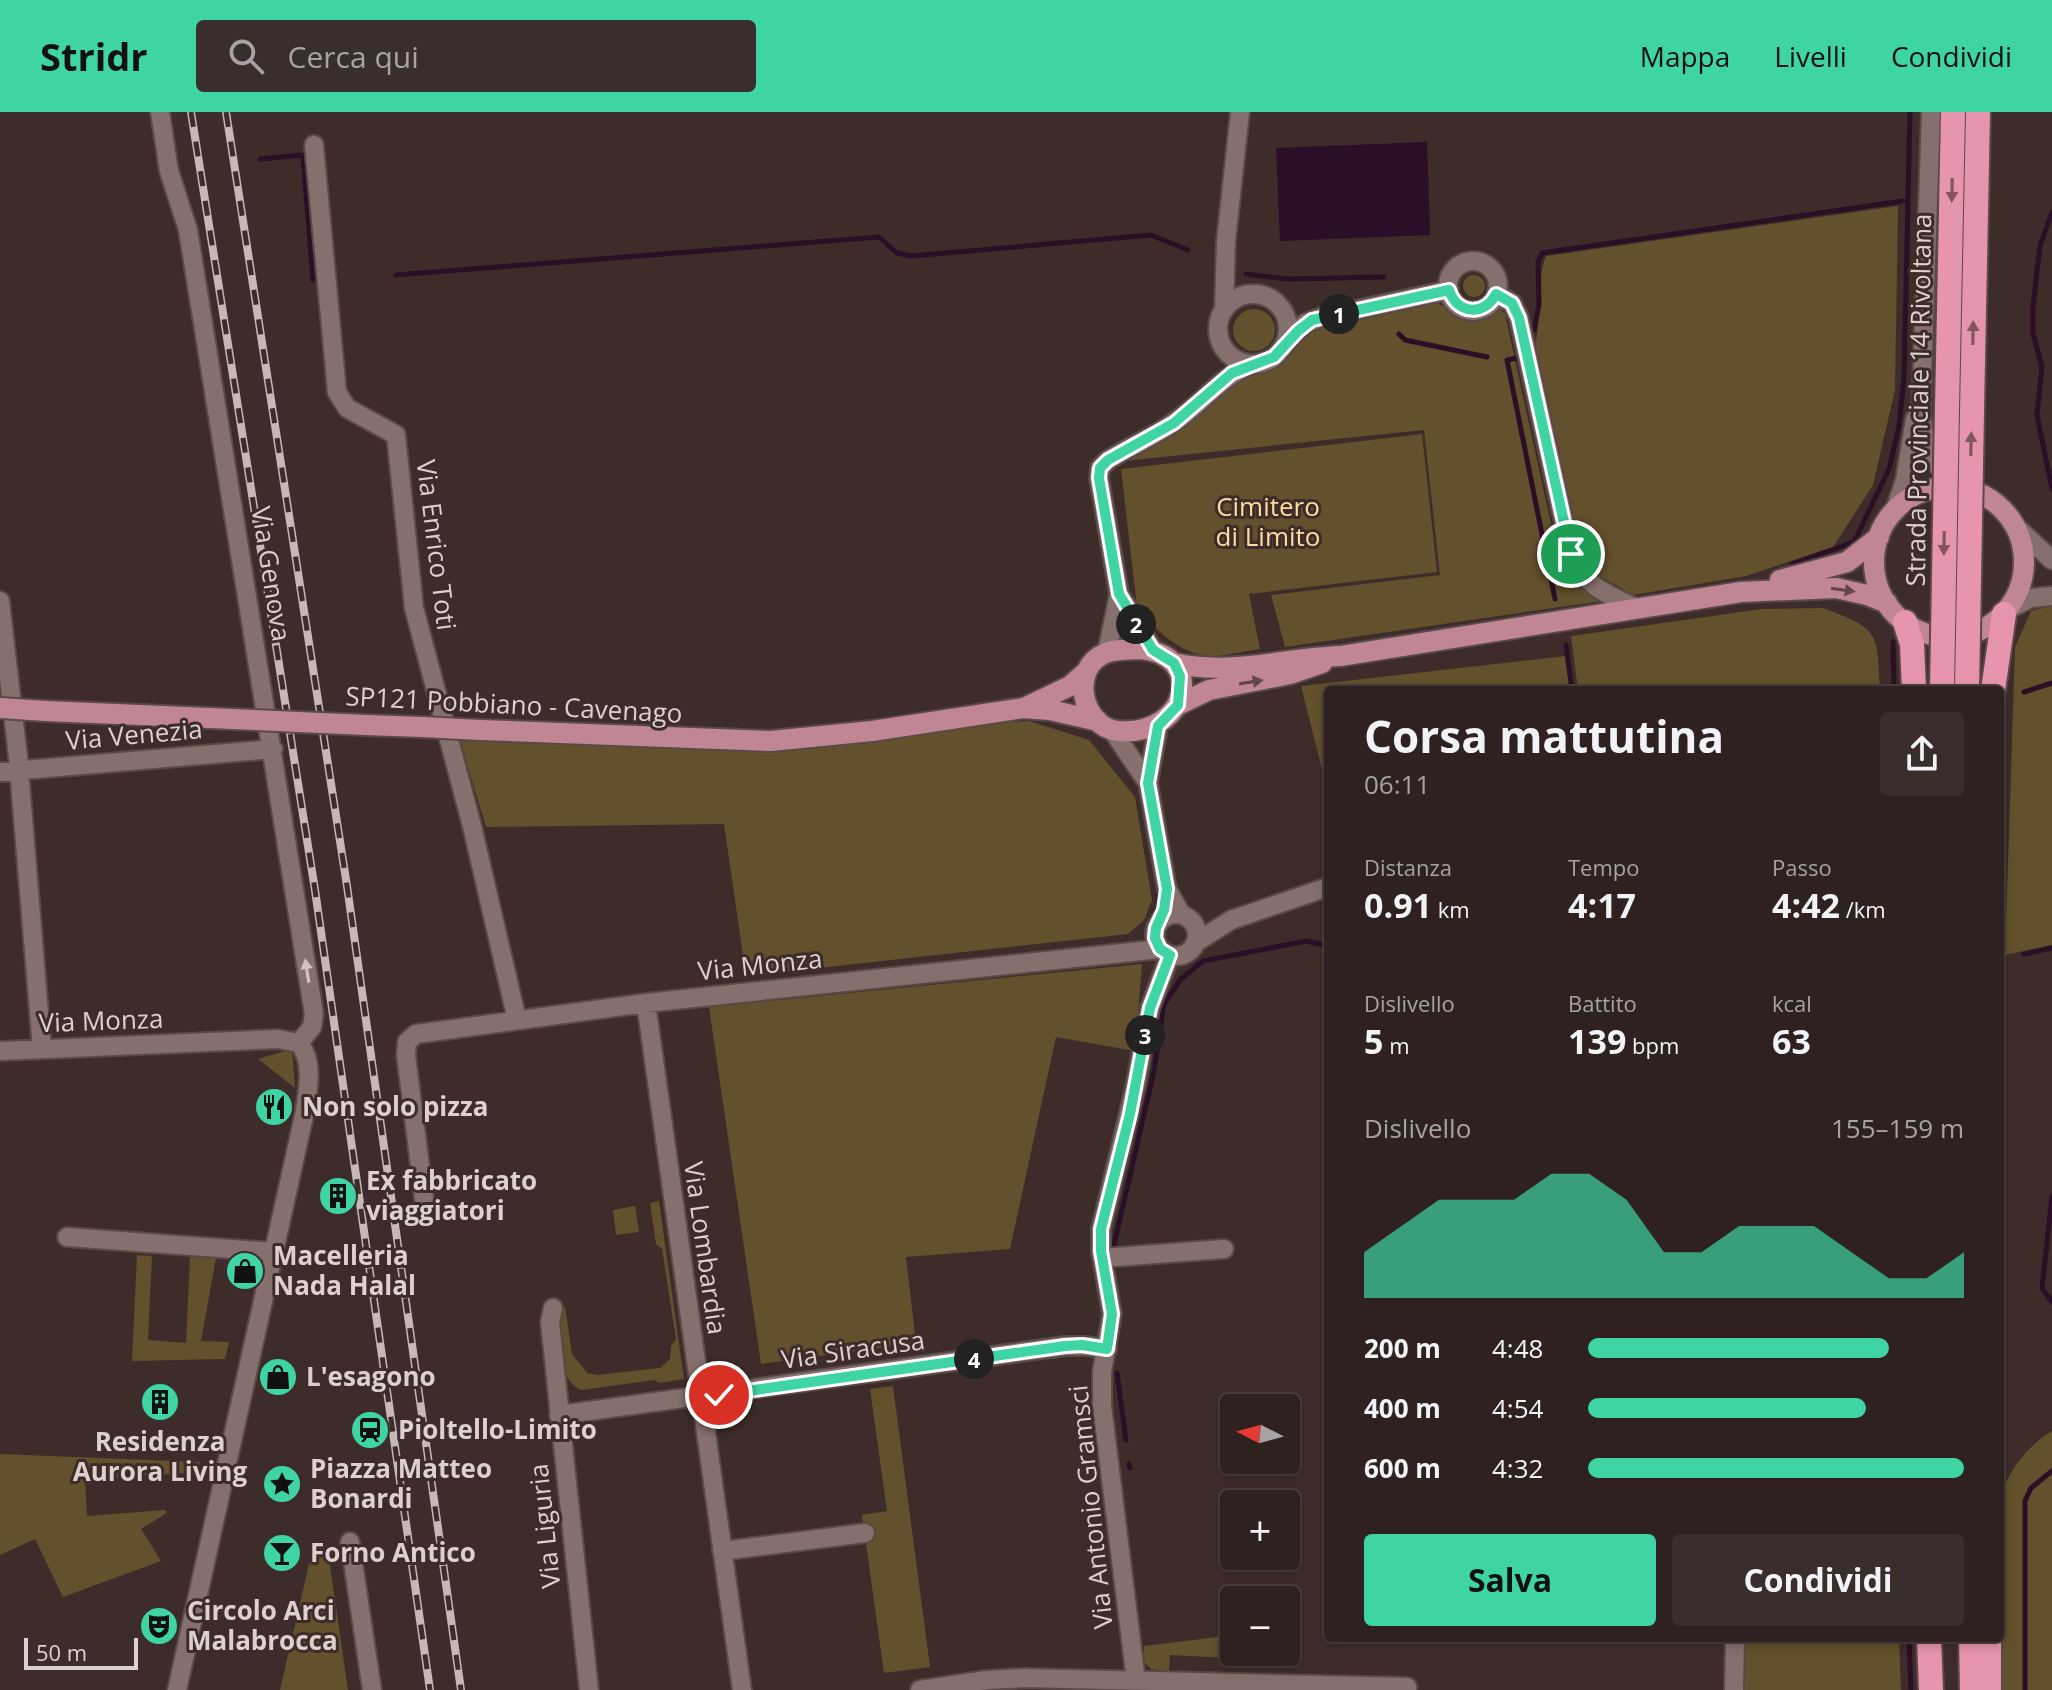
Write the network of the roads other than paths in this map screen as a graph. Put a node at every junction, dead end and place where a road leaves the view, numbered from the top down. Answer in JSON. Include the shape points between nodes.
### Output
{"nodes":[{"id":1,"x":160,"y":112,"type":"edge"},
{"id":2,"x":1240,"y":112,"type":"edge"},
{"id":3,"x":1931,"y":112,"type":"edge"},
{"id":4,"x":1953,"y":112,"type":"edge"},
{"id":5,"x":1978,"y":112,"type":"edge"},
{"id":6,"x":314,"y":145,"type":"dead end"},
{"id":7,"x":1226,"y":241,"type":"junction"},
{"id":8,"x":1449,"y":290,"type":"junction"},
{"id":9,"x":1250,"y":294,"type":"junction"},
{"id":10,"x":1496,"y":294,"type":"junction"},
{"id":11,"x":1282,"y":309,"type":"junction"},
{"id":12,"x":1224,"y":310,"type":"junction"},
{"id":13,"x":1319,"y":318,"type":"junction"},
{"id":14,"x":1285,"y":343,"type":"junction"},
{"id":15,"x":1225,"y":349,"type":"junction"},
{"id":16,"x":1252,"y":364,"type":"junction"},
{"id":17,"x":1921,"y":368,"type":"junction"},
{"id":18,"x":1214,"y":386,"type":"junction"},
{"id":19,"x":1960,"y":488,"type":"junction"},
{"id":20,"x":1895,"y":510,"type":"junction"},
{"id":21,"x":2016,"y":527,"type":"junction"},
{"id":22,"x":1879,"y":537,"type":"junction"},
{"id":23,"x":2052,"y":560,"type":"edge"},
{"id":24,"x":1741,"y":592,"type":"junction"},
{"id":25,"x":1119,"y":594,"type":"junction"},
{"id":26,"x":2052,"y":596,"type":"edge"},
{"id":27,"x":0,"y":601,"type":"edge"},
{"id":28,"x":1887,"y":603,"type":"junction"},
{"id":29,"x":1638,"y":609,"type":"junction"},
{"id":30,"x":2005,"y":612,"type":"junction"},
{"id":31,"x":1905,"y":622,"type":"junction"},
{"id":32,"x":1153,"y":650,"type":"junction"},
{"id":33,"x":1107,"y":652,"type":"junction"},
{"id":34,"x":1340,"y":656,"type":"junction"},
{"id":35,"x":1174,"y":663,"type":"junction"},
{"id":36,"x":1087,"y":671,"type":"junction"},
{"id":37,"x":1914,"y":686,"type":"edge"},
{"id":38,"x":1942,"y":686,"type":"edge"},
{"id":39,"x":1967,"y":686,"type":"edge"},
{"id":40,"x":1994,"y":686,"type":"edge"},
{"id":41,"x":1178,"y":705,"type":"junction"},
{"id":42,"x":0,"y":708,"type":"edge"},
{"id":43,"x":1023,"y":708,"type":"junction"},
{"id":44,"x":1105,"y":725,"type":"junction"},
{"id":45,"x":1158,"y":726,"type":"junction"},
{"id":46,"x":273,"y":749,"type":"junction"},
{"id":47,"x":9,"y":772,"type":"edge"},
{"id":48,"x":1148,"y":783,"type":"junction"},
{"id":49,"x":1324,"y":888,"type":"edge"},
{"id":50,"x":1167,"y":889,"type":"junction"},
{"id":51,"x":1187,"y":919,"type":"junction"},
{"id":52,"x":1231,"y":920,"type":"junction"},
{"id":53,"x":1161,"y":940,"type":"junction"},
{"id":54,"x":1195,"y":943,"type":"junction"},
{"id":55,"x":646,"y":1003,"type":"junction"},
{"id":56,"x":517,"y":1020,"type":"junction"},
{"id":57,"x":299,"y":1043,"type":"junction"},
{"id":58,"x":42,"y":1049,"type":"junction"},
{"id":59,"x":0,"y":1051,"type":"edge"},
{"id":60,"x":425,"y":1206,"type":"dead end"},
{"id":61,"x":67,"y":1237,"type":"dead end"},
{"id":62,"x":1224,"y":1249,"type":"dead end"},
{"id":63,"x":274,"y":1252,"type":"junction"},
{"id":64,"x":1102,"y":1258,"type":"junction"},
{"id":65,"x":553,"y":1308,"type":"dead end"},
{"id":66,"x":1107,"y":1349,"type":"junction"},
{"id":67,"x":700,"y":1397,"type":"junction"},
{"id":68,"x":559,"y":1415,"type":"junction"},
{"id":69,"x":865,"y":1533,"type":"dead end"},
{"id":70,"x":350,"y":1542,"type":"dead end"},
{"id":71,"x":722,"y":1551,"type":"junction"},
{"id":72,"x":1735,"y":1642,"type":"edge"},
{"id":73,"x":1929,"y":1642,"type":"edge"},
{"id":74,"x":1945,"y":1642,"type":"edge"},
{"id":75,"x":1971,"y":1642,"type":"edge"},
{"id":76,"x":1989,"y":1642,"type":"edge"},
{"id":77,"x":1136,"y":1681,"type":"junction"},
{"id":78,"x":1407,"y":1689,"type":"edge"},
{"id":79,"x":177,"y":1690,"type":"edge"},
{"id":80,"x":372,"y":1690,"type":"edge"},
{"id":81,"x":589,"y":1690,"type":"edge"},
{"id":82,"x":742,"y":1690,"type":"edge"},
{"id":83,"x":920,"y":1690,"type":"edge"},
{"id":84,"x":1734,"y":1690,"type":"edge"},
{"id":85,"x":1931,"y":1690,"type":"edge"},
{"id":86,"x":1946,"y":1690,"type":"edge"},
{"id":87,"x":1972,"y":1690,"type":"edge"},
{"id":88,"x":1989,"y":1690,"type":"edge"}],
"edges":[{"from":1,"to":46,"type":"street","name":"Via Genova","via":[[169,171],[188,230]]},
{"from":2,"to":7,"type":"street"},
{"from":3,"to":17,"type":"street"},
{"from":4,"to":38,"type":"highway","name":"Strada Provinciale 14 Rivoltana","one_way":true,"bridge":true},
{"from":39,"to":5,"type":"highway","name":"Strada Provinciale 14 Rivoltana","one_way":true,"bridge":true},
{"from":6,"to":56,"type":"street","name":"Via Enrico Toti","via":[[337,392],[349,410],[396,435],[414,608]]},
{"from":7,"to":9,"type":"street","via":[[1235,276]]},
{"from":7,"to":12,"type":"street"},
{"from":8,"to":10,"type":"street","via":[[1457,304],[1472,310],[1485,307]]},
{"from":8,"to":10,"type":"street","via":[[1455,269],[1473,261],[1493,271]]},
{"from":8,"to":13,"type":"street"},
{"from":9,"to":11,"type":"street","via":[[1268,297]]},
{"from":9,"to":12,"type":"street"},
{"from":10,"to":29,"type":"street","via":[[1512,303],[1519,318],[1575,564],[1599,590]]},
{"from":11,"to":13,"type":"street"},
{"from":11,"to":14,"type":"street","via":[[1288,325]]},
{"from":12,"to":15,"type":"street","via":[[1218,328]]},
{"from":13,"to":14,"type":"street"},
{"from":14,"to":16,"type":"street","via":[[1274,357]]},
{"from":15,"to":16,"type":"street"},
{"from":15,"to":18,"type":"street"},
{"from":16,"to":18,"type":"street"},
{"from":17,"to":19,"type":"street","via":[[1928,452]]},
{"from":17,"to":20,"type":"street","via":[[1909,459]]},
{"from":18,"to":25,"type":"street","via":[[1174,423],[1100,468]]},
{"from":19,"to":20,"type":"main road","via":[[1923,492]]},
{"from":19,"to":21,"type":"main road","via":[[1995,502]]},
{"from":20,"to":22,"type":"main road"},
{"from":21,"to":23,"type":"street"},
{"from":21,"to":30,"type":"main road","via":[[2024,570]]},
{"from":22,"to":24,"type":"main road","via":[[1840,565]]},
{"from":22,"to":28,"type":"main road","via":[[1875,570]]},
{"from":24,"to":28,"type":"main road","one_way":true,"via":[[1836,588]]},
{"from":24,"to":29,"type":"main road"},
{"from":25,"to":32,"type":"street"},
{"from":25,"to":33,"type":"street"},
{"from":26,"to":30,"type":"street","via":[[2031,598]]},
{"from":27,"to":47,"type":"street"},
{"from":28,"to":31,"type":"main road"},
{"from":29,"to":34,"type":"main road"},
{"from":30,"to":31,"type":"main road","via":[[1981,630],[1961,636],[1928,634]]},
{"from":30,"to":40,"type":"highway"},
{"from":31,"to":37,"type":"highway"},
{"from":32,"to":33,"type":"main road"},
{"from":32,"to":35,"type":"main road"},
{"from":33,"to":36,"type":"main road"},
{"from":34,"to":35,"type":"main road","via":[[1207,669]]},
{"from":41,"to":34,"type":"main road","one_way":true,"via":[[1209,690],[1290,674]]},
{"from":35,"to":41,"type":"main road","via":[[1181,682]]},
{"from":36,"to":43,"type":"main road","name":"SP121 Pobbiano - Cavenago","via":[[1070,686]]},
{"from":36,"to":44,"type":"main road","via":[[1084,698]]},
{"from":41,"to":45,"type":"main road"},
{"from":42,"to":43,"type":"main road","name":"SP121 Pobbiano - Cavenago","bridge":true,"via":[[771,741]]},
{"from":43,"to":44,"type":"main road","name":"SP121 Pobbiano - Cavenago"},
{"from":44,"to":45,"type":"main road","via":[[1133,731]]},
{"from":44,"to":48,"type":"street","name":"Via Antonio Gramsci"},
{"from":45,"to":48,"type":"street","name":"Via Antonio Gramsci"},
{"from":46,"to":47,"type":"street","name":"Via Venezia"},
{"from":57,"to":46,"type":"street","name":"Via Genova","one_way":true,"via":[[312,1027],[314,1014]]},
{"from":47,"to":58,"type":"street"},
{"from":48,"to":50,"type":"street","name":"Via Antonio Gramsci"},
{"from":49,"to":52,"type":"street"},
{"from":50,"to":51,"type":"street","name":"Via Antonio Gramsci"},
{"from":50,"to":53,"type":"street","name":"Via Antonio Gramsci"},
{"from":51,"to":52,"type":"street"},
{"from":51,"to":53,"type":"street","via":[[1173,914]]},
{"from":51,"to":54,"type":"street","via":[[1197,934]]},
{"from":52,"to":54,"type":"street"},
{"from":53,"to":54,"type":"street","via":[[1183,955]]},
{"from":53,"to":55,"type":"street","name":"Via Monza","via":[[1135,950]]},
{"from":53,"to":64,"type":"street","name":"Via Antonio Gramsci","via":[[1130,1114],[1101,1229]]},
{"from":55,"to":56,"type":"street","name":"Via Monza"},
{"from":55,"to":67,"type":"street","name":"Via Lombardia"},
{"from":56,"to":60,"type":"street","name":"Via Monza","via":[[416,1034],[407,1042]]},
{"from":57,"to":58,"type":"street","name":"Via Monza","via":[[278,1039]]},
{"from":57,"to":63,"type":"street","via":[[307,1059],[308,1089]]},
{"from":58,"to":59,"type":"street","name":"Via Monza"},
{"from":61,"to":63,"type":"street"},
{"from":62,"to":64,"type":"street"},
{"from":63,"to":79,"type":"street"},
{"from":64,"to":66,"type":"street","name":"Via Antonio Gramsci","via":[[1112,1314]]},
{"from":65,"to":68,"type":"street","name":"Via Liguria"},
{"from":66,"to":67,"type":"street","name":"Via Siracusa","via":[[1065,1346]]},
{"from":66,"to":77,"type":"street","name":"Via Antonio Gramsci","via":[[1102,1414]]},
{"from":67,"to":68,"type":"street","name":"Via Siracusa"},
{"from":67,"to":71,"type":"street","name":"Via Lombardia"},
{"from":68,"to":81,"type":"street","name":"Via Liguria"},
{"from":69,"to":71,"type":"street"},
{"from":70,"to":80,"type":"street"},
{"from":71,"to":82,"type":"street","name":"Via Lombardia"},
{"from":72,"to":84,"type":"street"},
{"from":73,"to":85,"type":"highway"},
{"from":74,"to":86,"type":"highway"},
{"from":75,"to":87,"type":"highway"},
{"from":76,"to":88,"type":"highway"},
{"from":77,"to":78,"type":"street"},
{"from":77,"to":83,"type":"street","via":[[1015,1678]]}]}
